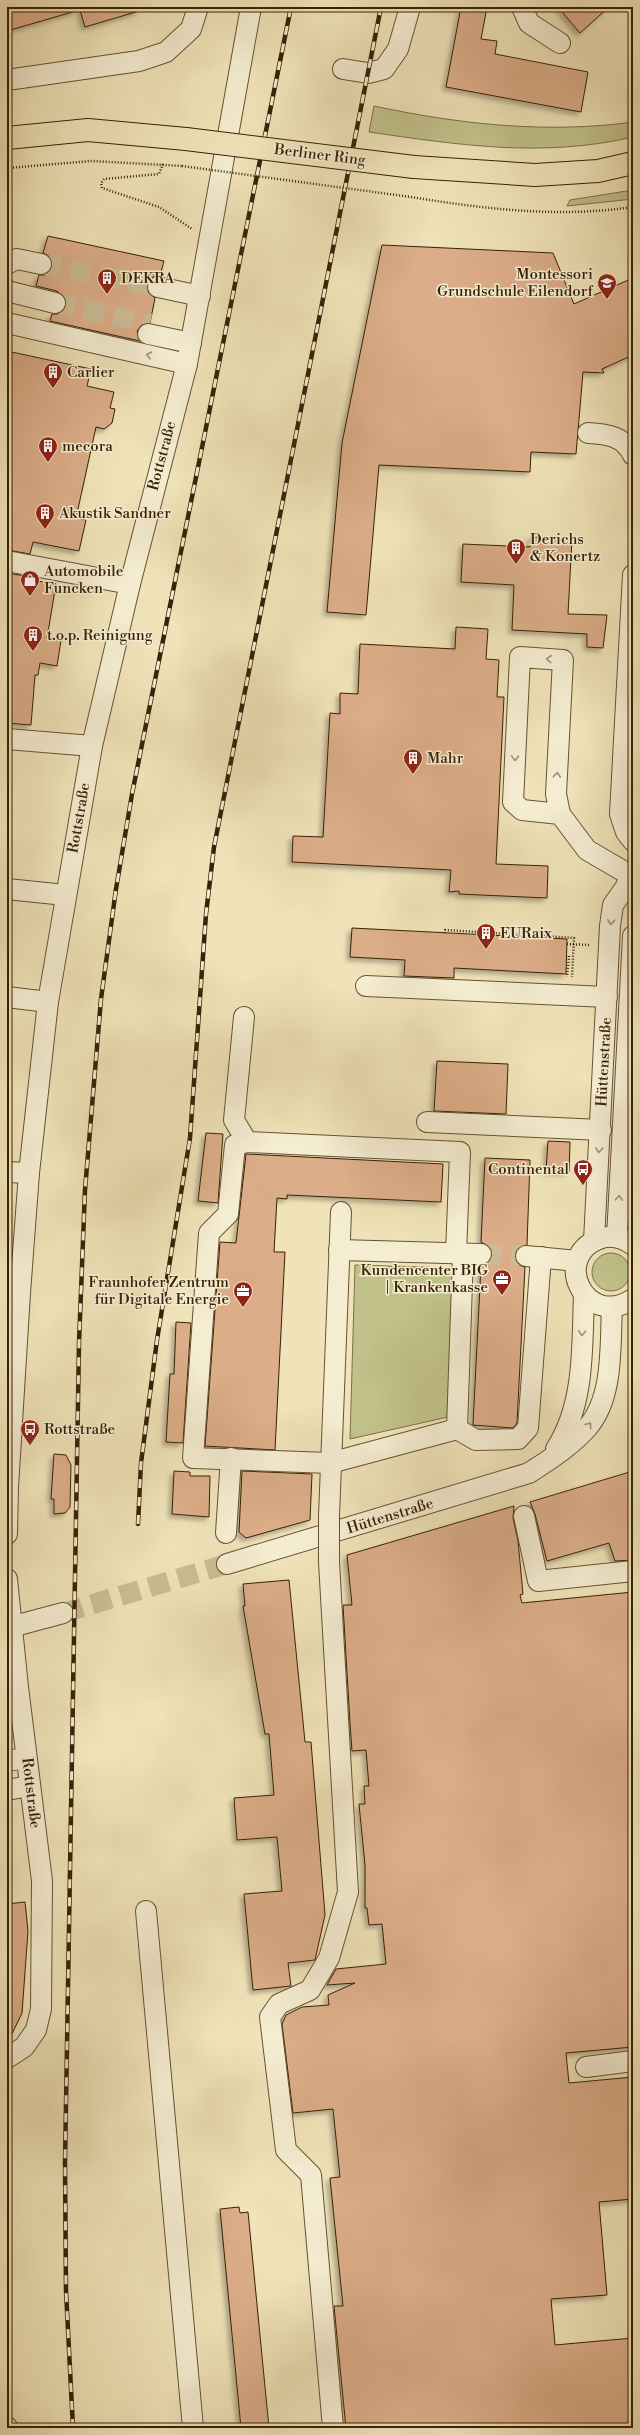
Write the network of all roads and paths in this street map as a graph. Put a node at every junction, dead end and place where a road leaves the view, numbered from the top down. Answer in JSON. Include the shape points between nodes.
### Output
{"nodes":[{"id":1,"x":198,"y":7,"type":"edge"},
{"id":2,"x":251,"y":7,"type":"edge"},
{"id":3,"x":410,"y":7,"type":"edge"},
{"id":4,"x":522,"y":7,"type":"edge"},
{"id":5,"x":560,"y":43,"type":"dead end"},
{"id":6,"x":343,"y":69,"type":"dead end"},
{"id":7,"x":7,"y":80,"type":"edge"},
{"id":8,"x":7,"y":138,"type":"edge"},
{"id":9,"x":633,"y":163,"type":"edge"},
{"id":10,"x":163,"y":164,"type":"junction"},
{"id":11,"x":7,"y":168,"type":"edge"},
{"id":12,"x":633,"y":207,"type":"edge"},
{"id":13,"x":194,"y":230,"type":"dead end"},
{"id":14,"x":7,"y":264,"type":"edge"},
{"id":15,"x":7,"y":271,"type":"edge"},
{"id":16,"x":7,"y":291,"type":"edge"},
{"id":17,"x":157,"y":293,"type":"tunnel mouth"},
{"id":18,"x":7,"y":302,"type":"edge"},
{"id":19,"x":198,"y":302,"type":"junction"},
{"id":20,"x":7,"y":323,"type":"edge"},
{"id":21,"x":149,"y":329,"type":"tunnel mouth"},
{"id":22,"x":192,"y":338,"type":"junction"},
{"id":23,"x":187,"y":364,"type":"junction"},
{"id":24,"x":588,"y":433,"type":"dead end"},
{"id":25,"x":633,"y":455,"type":"edge"},
{"id":26,"x":7,"y":561,"type":"edge"},
{"id":27,"x":633,"y":574,"type":"edge"},
{"id":28,"x":130,"y":584,"type":"junction"},
{"id":29,"x":7,"y":739,"type":"edge"},
{"id":30,"x":92,"y":746,"type":"junction"},
{"id":31,"x":560,"y":814,"type":"junction"},
{"id":32,"x":633,"y":841,"type":"edge"},
{"id":33,"x":630,"y":884,"type":"edge"},
{"id":34,"x":7,"y":889,"type":"edge"},
{"id":35,"x":65,"y":895,"type":"junction"},
{"id":36,"x":444,"y":933,"type":"dead end"},
{"id":37,"x":633,"y":936,"type":"edge"},
{"id":38,"x":567,"y":944,"type":"dead end"},
{"id":39,"x":574,"y":945,"type":"junction"},
{"id":40,"x":609,"y":946,"type":"junction"},
{"id":41,"x":566,"y":956,"type":"dead end"},
{"id":42,"x":632,"y":965,"type":"edge"},
{"id":43,"x":567,"y":981,"type":"junction"},
{"id":44,"x":366,"y":986,"type":"dead end"},
{"id":45,"x":549,"y":994,"type":"junction"},
{"id":46,"x":607,"y":996,"type":"junction"},
{"id":47,"x":7,"y":997,"type":"edge"},
{"id":48,"x":48,"y":1002,"type":"junction"},
{"id":49,"x":244,"y":1017,"type":"dead end"},
{"id":50,"x":602,"y":1108,"type":"junction"},
{"id":51,"x":628,"y":1110,"type":"edge"},
{"id":52,"x":427,"y":1122,"type":"dead end"},
{"id":53,"x":601,"y":1130,"type":"junction"},
{"id":54,"x":248,"y":1142,"type":"junction"},
{"id":55,"x":7,"y":1172,"type":"edge"},
{"id":56,"x":29,"y":1173,"type":"junction"},
{"id":57,"x":341,"y":1212,"type":"dead end"},
{"id":58,"x":594,"y":1241,"type":"junction"},
{"id":59,"x":625,"y":1241,"type":"edge"},
{"id":60,"x":339,"y":1250,"type":"junction"},
{"id":61,"x":467,"y":1254,"type":"junction"},
{"id":62,"x":577,"y":1261,"type":"junction"},
{"id":63,"x":584,"y":1294,"type":"junction"},
{"id":64,"x":633,"y":1299,"type":"edge"},
{"id":65,"x":612,"y":1307,"type":"junction"},
{"id":66,"x":457,"y":1429,"type":"junction"},
{"id":67,"x":232,"y":1458,"type":"junction"},
{"id":68,"x":549,"y":1460,"type":"junction"},
{"id":69,"x":330,"y":1463,"type":"junction"},
{"id":70,"x":524,"y":1516,"type":"dead end"},
{"id":71,"x":226,"y":1533,"type":"dead end"},
{"id":72,"x":7,"y":1534,"type":"edge"},
{"id":73,"x":227,"y":1564,"type":"tunnel mouth"},
{"id":74,"x":633,"y":1571,"type":"edge"},
{"id":75,"x":7,"y":1579,"type":"edge"},
{"id":76,"x":63,"y":1613,"type":"tunnel mouth"},
{"id":77,"x":10,"y":1627,"type":"edge"},
{"id":78,"x":16,"y":1760,"type":"edge"},
{"id":79,"x":30,"y":1786,"type":"junction"},
{"id":80,"x":7,"y":1790,"type":"edge"},
{"id":81,"x":146,"y":1912,"type":"dead end"},
{"id":82,"x":7,"y":2058,"type":"edge"},
{"id":83,"x":633,"y":2061,"type":"edge"},
{"id":84,"x":586,"y":2067,"type":"dead end"},
{"id":85,"x":193,"y":2428,"type":"edge"},
{"id":86,"x":333,"y":2428,"type":"edge"}],
"edges":[{"from":1,"to":7,"type":"street","via":[[191,29],[166,52],[139,61]]},
{"from":2,"to":19,"type":"street","name":"Rottstraße"},
{"from":3,"to":6,"type":"street","via":[[398,49],[384,69],[368,73]]},
{"from":4,"to":5,"type":"street","via":[[529,23]]},
{"from":8,"to":9,"type":"main road","name":"Berliner Ring","bridge":true,"via":[[88,130],[186,139],[414,167],[535,176],[598,171]]},
{"from":10,"to":11,"type":"path","via":[[92,161]]},
{"from":10,"to":12,"type":"path","bridge":true,"via":[[476,208],[536,213],[600,212]]},
{"from":10,"to":13,"type":"path","via":[[158,174],[104,178],[102,188],[159,207]]},
{"from":14,"to":15,"type":"street","via":[[17,259],[40,269]]},
{"from":16,"to":18,"type":"street","via":[[54,308]]},
{"from":17,"to":19,"type":"street"},
{"from":19,"to":22,"type":"street","name":"Rottstraße"},
{"from":23,"to":20,"type":"street","one_way":true},
{"from":21,"to":22,"type":"street"},
{"from":22,"to":23,"type":"street","name":"Rottstraße"},
{"from":23,"to":28,"type":"street","name":"Rottstraße"},
{"from":24,"to":25,"type":"street","via":[[609,434],[629,447]]},
{"from":26,"to":28,"type":"street"},
{"from":27,"to":32,"type":"street","via":[[620,814],[626,832]]},
{"from":28,"to":30,"type":"street","name":"Rottstraße"},
{"from":29,"to":30,"type":"street"},
{"from":30,"to":35,"type":"street","name":"Rottstraße"},
{"from":31,"to":31,"type":"street","one_way":true,"via":[[556,794],[563,660],[520,657],[513,802],[522,810]]},
{"from":31,"to":33,"type":"street","via":[[587,850]]},
{"from":33,"to":40,"type":"street","name":"Hüttenstraße","one_way":true,"via":[[613,905]]},
{"from":34,"to":35,"type":"street"},
{"from":35,"to":48,"type":"street","name":"Rottstraße"},
{"from":36,"to":39,"type":"path","via":[[445,930],[574,938]]},
{"from":37,"to":42,"type":"street","name":"Hüttenstraße"},
{"from":38,"to":39,"type":"path"},
{"from":39,"to":40,"type":"path"},
{"from":39,"to":43,"type":"path","via":[[572,981]]},
{"from":40,"to":46,"type":"street","name":"Hüttenstraße"},
{"from":41,"to":43,"type":"path"},
{"from":42,"to":51,"type":"street","name":"Hüttenstraße"},
{"from":43,"to":45,"type":"path","via":[[550,980]]},
{"from":44,"to":45,"type":"street"},
{"from":45,"to":46,"type":"street"},
{"from":46,"to":50,"type":"street","name":"Hüttenstraße"},
{"from":47,"to":48,"type":"street"},
{"from":48,"to":56,"type":"street","name":"Rottstraße"},
{"from":49,"to":54,"type":"street","via":[[234,1120]]},
{"from":50,"to":51,"type":"street"},
{"from":50,"to":53,"type":"street","name":"Hüttenstraße"},
{"from":59,"to":51,"type":"street","name":"Hüttenstraße","one_way":true},
{"from":52,"to":53,"type":"street"},
{"from":53,"to":58,"type":"street","name":"Hüttenstraße","one_way":true},
{"from":54,"to":61,"type":"street","via":[[460,1152]]},
{"from":54,"to":67,"type":"street","via":[[235,1145],[228,1214],[209,1233],[193,1458]]},
{"from":55,"to":56,"type":"street"},
{"from":56,"to":72,"type":"street","name":"Rottstraße","via":[[14,1382]]},
{"from":57,"to":60,"type":"street"},
{"from":58,"to":59,"type":"street","via":[[610,1237]]},
{"from":58,"to":62,"type":"street","via":[[581,1253]]},
{"from":60,"to":61,"type":"street"},
{"from":60,"to":69,"type":"street"},
{"from":61,"to":66,"type":"street"},
{"from":62,"to":63,"type":"street","via":[[575,1272]]},
{"from":62,"to":66,"type":"street","via":[[534,1257],[528,1428],[518,1439],[476,1440]]},
{"from":63,"to":65,"type":"street","via":[[597,1304]]},
{"from":63,"to":68,"type":"street","name":"Hüttenstraße","one_way":true,"via":[[579,1388],[574,1413],[566,1434]]},
{"from":64,"to":65,"type":"street","via":[[623,1305]]},
{"from":68,"to":65,"type":"street","name":"Hüttenstraße","one_way":true,"via":[[569,1446],[588,1427],[600,1407],[609,1361]]},
{"from":66,"to":69,"type":"street"},
{"from":67,"to":69,"type":"street"},
{"from":67,"to":71,"type":"street"},
{"from":68,"to":73,"type":"street","name":"Hüttenstraße","via":[[528,1473]]},
{"from":69,"to":86,"type":"street","bridge":true,"via":[[328,1562],[348,1892],[329,1958],[310,1990],[279,2004],[270,2017],[286,2150],[311,2175]]},
{"from":70,"to":74,"type":"street","via":[[538,1581]]},
{"from":75,"to":77,"type":"street","name":"Rottstraße"},
{"from":76,"to":77,"type":"street"},
{"from":77,"to":78,"type":"street","name":"Rottstraße"},
{"from":78,"to":79,"type":"street","name":"Rottstraße"},
{"from":79,"to":80,"type":"street"},
{"from":79,"to":82,"type":"street","name":"Rottstraße","via":[[42,1881],[41,2008],[36,2030],[24,2047]]},
{"from":81,"to":85,"type":"street"},
{"from":83,"to":84,"type":"street"}]}
